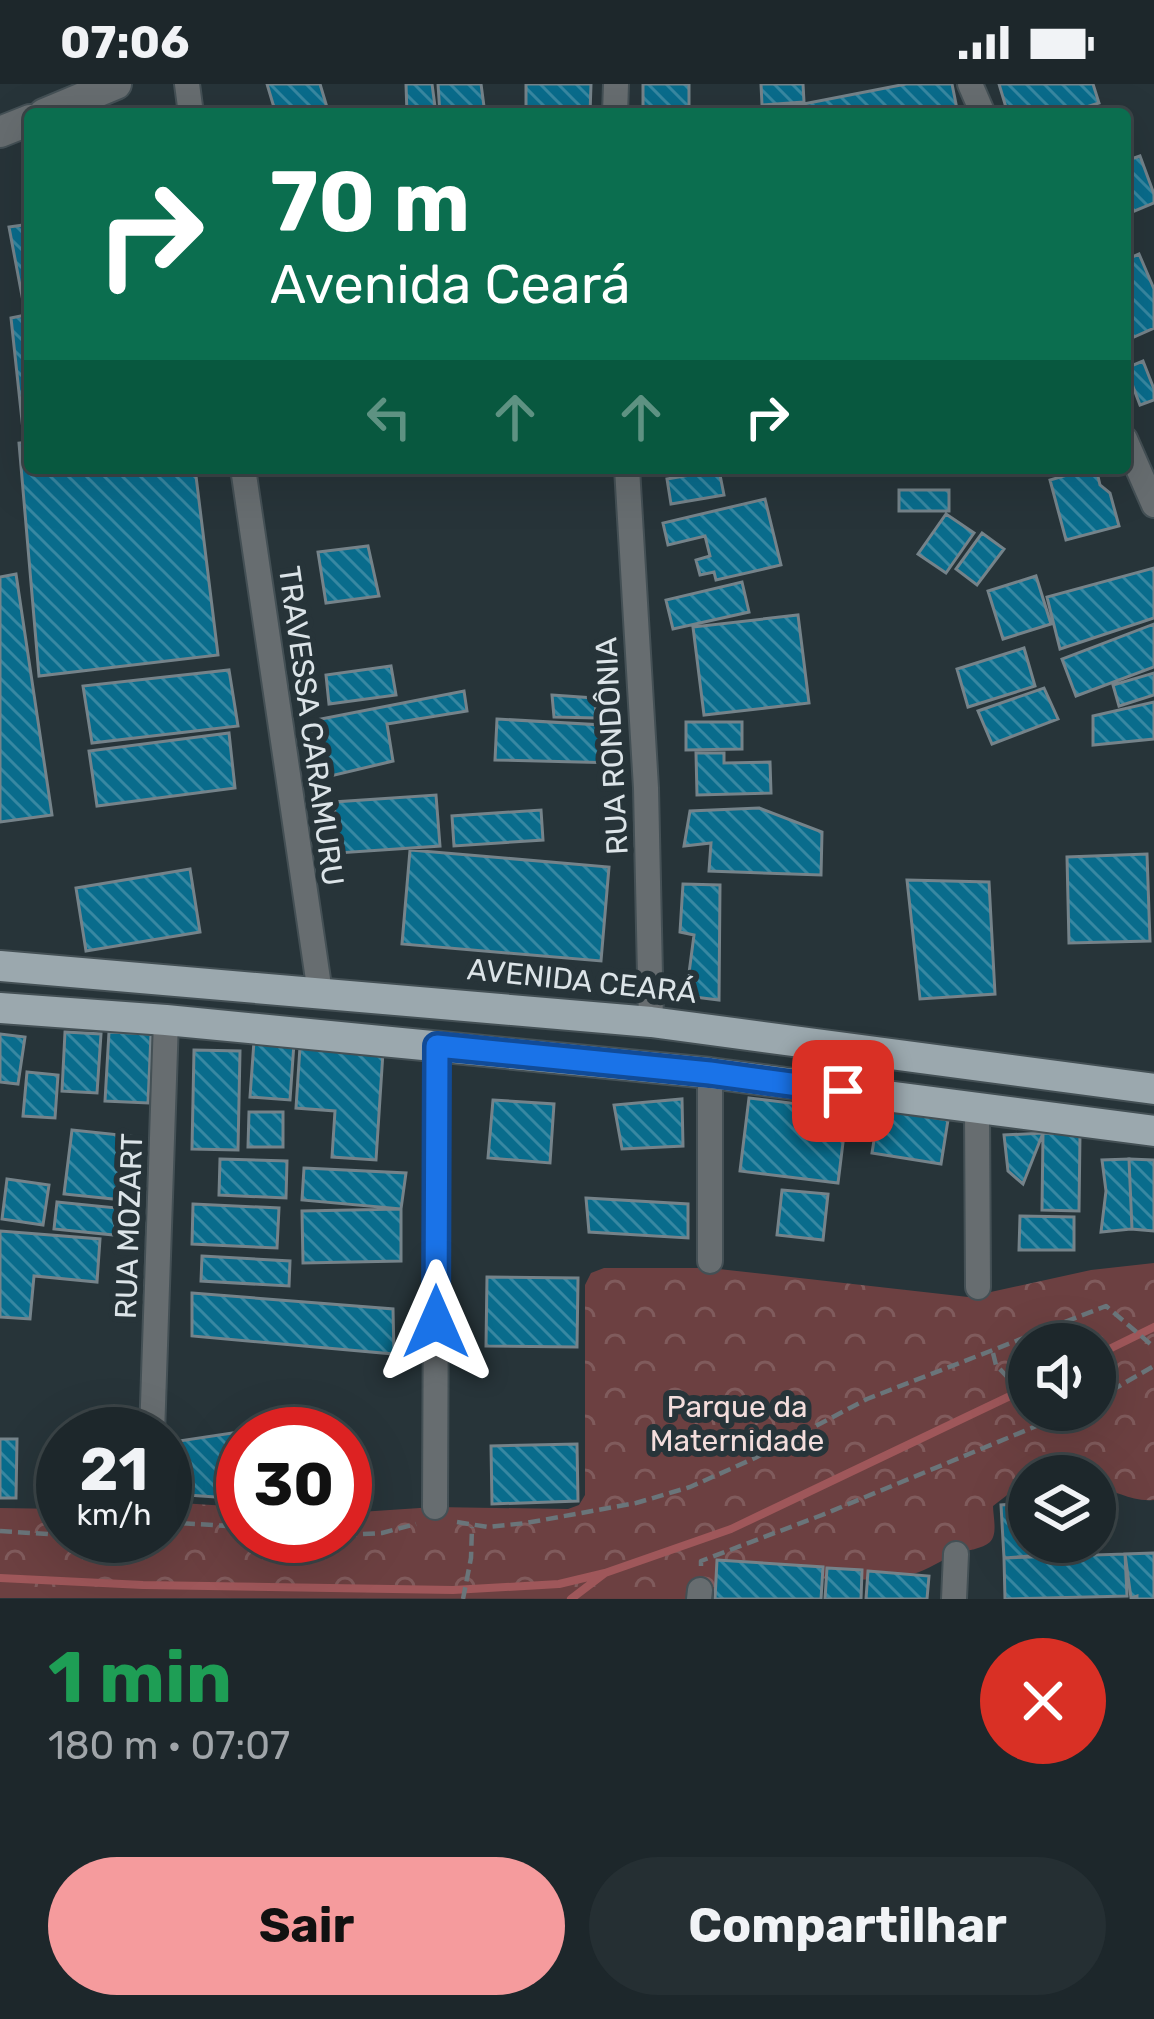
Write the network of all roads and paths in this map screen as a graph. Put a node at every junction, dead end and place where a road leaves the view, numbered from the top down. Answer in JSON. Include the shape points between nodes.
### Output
{"nodes":[{"id":1,"x":116,"y":84,"type":"edge"},
{"id":2,"x":58,"y":108,"type":"edge"},
{"id":3,"x":1131,"y":453,"type":"edge"},
{"id":4,"x":244,"y":474,"type":"edge"},
{"id":5,"x":627,"y":474,"type":"edge"},
{"id":6,"x":1154,"y":505,"type":"edge"},
{"id":7,"x":0,"y":966,"type":"edge"},
{"id":8,"x":320,"y":994,"type":"junction"},
{"id":9,"x":0,"y":1008,"type":"edge"},
{"id":10,"x":166,"y":1021,"type":"junction"},
{"id":11,"x":651,"y":1022,"type":"junction"},
{"id":12,"x":437,"y":1046,"type":"junction"},
{"id":13,"x":710,"y":1073,"type":"junction"},
{"id":14,"x":1154,"y":1089,"type":"edge"},
{"id":15,"x":977,"y":1110,"type":"junction"},
{"id":16,"x":1154,"y":1131,"type":"edge"},
{"id":17,"x":710,"y":1261,"type":"dead end"},
{"id":18,"x":978,"y":1288,"type":"dead end"},
{"id":19,"x":1154,"y":1347,"type":"edge"},
{"id":20,"x":993,"y":1352,"type":"junction"},
{"id":21,"x":1154,"y":1366,"type":"edge"},
{"id":22,"x":1008,"y":1378,"type":"edge"},
{"id":23,"x":1116,"y":1388,"type":"edge"},
{"id":24,"x":153,"y":1407,"type":"edge"},
{"id":25,"x":1030,"y":1431,"type":"edge"},
{"id":26,"x":434,"y":1516,"type":"junction"},
{"id":27,"x":472,"y":1525,"type":"junction"},
{"id":28,"x":0,"y":1531,"type":"edge"},
{"id":29,"x":36,"y":1533,"type":"edge"},
{"id":30,"x":372,"y":1533,"type":"edge"},
{"id":31,"x":956,"y":1554,"type":"dead end"},
{"id":32,"x":700,"y":1595,"type":"edge"},
{"id":33,"x":463,"y":1599,"type":"edge"},
{"id":34,"x":954,"y":1599,"type":"edge"}],
"edges":[{"from":1,"to":2,"type":"street"},
{"from":3,"to":6,"type":"street"},
{"from":4,"to":8,"type":"street","name":"TRAVESSA CARAMURU"},
{"from":5,"to":11,"type":"street","name":"RUA RONDÔNIA"},
{"from":7,"to":8,"type":"main road","name":"AVENIDA CEARÁ"},
{"from":8,"to":11,"type":"main road","name":"AVENIDA CEARÁ"},
{"from":9,"to":10,"type":"main road"},
{"from":10,"to":12,"type":"main road"},
{"from":10,"to":24,"type":"street","name":"RUA MOZART"},
{"from":11,"to":14,"type":"main road","name":"AVENIDA CEARÁ"},
{"from":12,"to":13,"type":"main road"},
{"from":12,"to":26,"type":"street"},
{"from":13,"to":15,"type":"main road"},
{"from":13,"to":17,"type":"street"},
{"from":15,"to":16,"type":"main road"},
{"from":15,"to":18,"type":"street"},
{"from":19,"to":20,"type":"path","via":[[1106,1306]]},
{"from":20,"to":22,"type":"path"},
{"from":20,"to":27,"type":"path","via":[[867,1399],[690,1487],[587,1513]]},
{"from":21,"to":23,"type":"path"},
{"from":25,"to":32,"type":"path","via":[[701,1561]]},
{"from":26,"to":27,"type":"path"},
{"from":26,"to":30,"type":"path"},
{"from":27,"to":33,"type":"path"},
{"from":28,"to":29,"type":"path"},
{"from":31,"to":34,"type":"street"}]}
